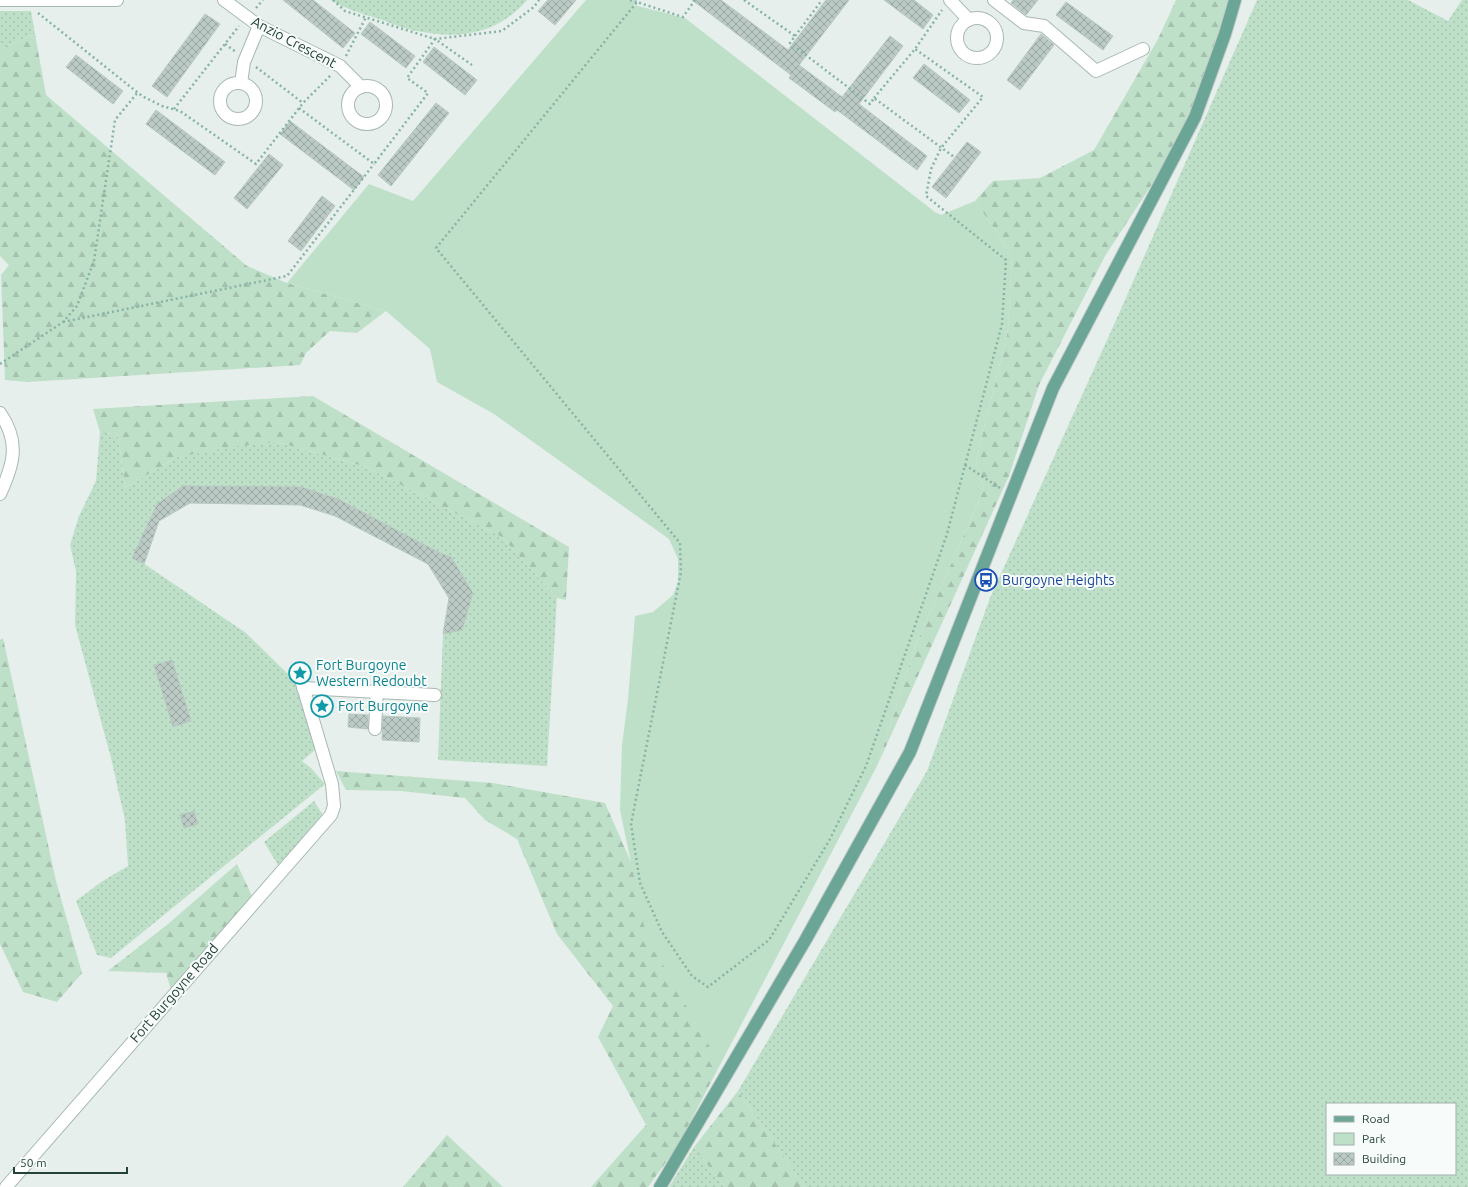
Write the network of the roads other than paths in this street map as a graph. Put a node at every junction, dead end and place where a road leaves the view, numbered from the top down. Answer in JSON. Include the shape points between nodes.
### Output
{"nodes":[{"id":1,"x":1,"y":0,"type":"edge"},
{"id":2,"x":22,"y":0,"type":"edge"},
{"id":3,"x":76,"y":0,"type":"edge"},
{"id":4,"x":117,"y":0,"type":"edge"},
{"id":5,"x":224,"y":0,"type":"edge"},
{"id":6,"x":994,"y":0,"type":"edge"},
{"id":7,"x":1235,"y":0,"type":"edge"},
{"id":8,"x":947,"y":3,"type":"edge"},
{"id":9,"x":969,"y":20,"type":"dead end"},
{"id":10,"x":259,"y":26,"type":"junction"},
{"id":11,"x":1143,"y":50,"type":"dead end"},
{"id":12,"x":241,"y":83,"type":"dead end"},
{"id":13,"x":361,"y":86,"type":"dead end"},
{"id":14,"x":0,"y":413,"type":"edge"},
{"id":15,"x":0,"y":494,"type":"edge"},
{"id":16,"x":299,"y":673,"type":"dead end"},
{"id":17,"x":303,"y":688,"type":"junction"},
{"id":18,"x":377,"y":691,"type":"junction"},
{"id":19,"x":435,"y":695,"type":"dead end"},
{"id":20,"x":375,"y":729,"type":"dead end"},
{"id":21,"x":6,"y":1187,"type":"edge"},
{"id":22,"x":660,"y":1187,"type":"edge"}],
"edges":[{"from":1,"to":2,"type":"street"},
{"from":2,"to":3,"type":"street"},
{"from":3,"to":4,"type":"street"},
{"from":5,"to":10,"type":"street","name":"Anzio Crescent"},
{"from":6,"to":11,"type":"street","via":[[1024,23],[1044,26],[1096,71]]},
{"from":7,"to":22,"type":"main road","via":[[1195,117],[1053,388],[910,752],[806,939]]},
{"from":8,"to":9,"type":"street"},
{"from":10,"to":12,"type":"street","via":[[245,58]]},
{"from":10,"to":13,"type":"street","name":"Anzio Crescent","via":[[340,66]]},
{"from":14,"to":15,"type":"street","via":[[7,423],[14,450],[10,473]]},
{"from":16,"to":17,"type":"street"},
{"from":17,"to":18,"type":"street"},
{"from":17,"to":21,"type":"street","name":"Fort Burgoyne Road","via":[[334,795],[331,814]]},
{"from":18,"to":19,"type":"street"},
{"from":18,"to":20,"type":"street"}]}
